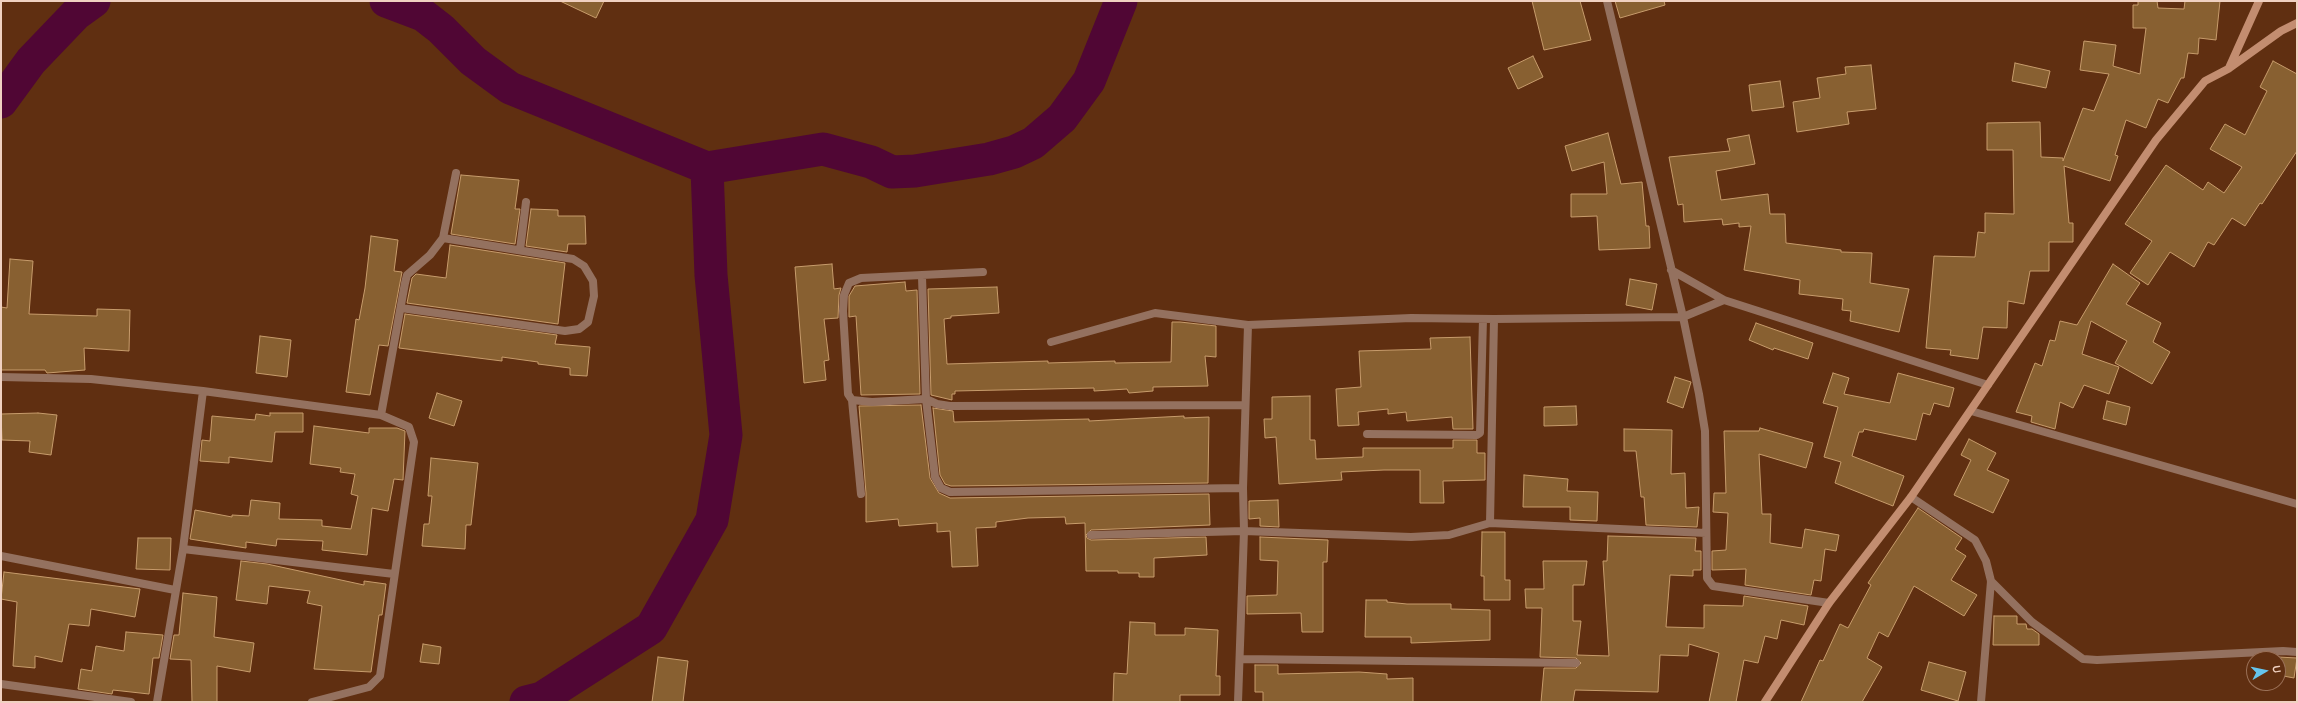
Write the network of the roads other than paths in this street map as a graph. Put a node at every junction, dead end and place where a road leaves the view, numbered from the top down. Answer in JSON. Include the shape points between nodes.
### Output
{"nodes":[{"id":1,"x":1607,"y":1,"type":"edge"},
{"id":2,"x":2259,"y":1,"type":"edge"},
{"id":3,"x":2297,"y":23,"type":"edge"},
{"id":4,"x":2228,"y":69,"type":"junction"},
{"id":5,"x":456,"y":173,"type":"dead end"},
{"id":6,"x":526,"y":202,"type":"dead end"},
{"id":7,"x":442,"y":238,"type":"junction"},
{"id":8,"x":520,"y":250,"type":"junction"},
{"id":9,"x":1671,"y":270,"type":"junction"},
{"id":10,"x":983,"y":272,"type":"dead end"},
{"id":11,"x":922,"y":277,"type":"junction"},
{"id":12,"x":1724,"y":300,"type":"junction"},
{"id":13,"x":401,"y":308,"type":"junction"},
{"id":14,"x":1683,"y":317,"type":"junction"},
{"id":15,"x":1483,"y":319,"type":"junction"},
{"id":16,"x":1494,"y":319,"type":"junction"},
{"id":17,"x":1248,"y":325,"type":"junction"},
{"id":18,"x":1051,"y":342,"type":"dead end"},
{"id":19,"x":1,"y":377,"type":"edge"},
{"id":20,"x":1988,"y":385,"type":"junction"},
{"id":21,"x":203,"y":391,"type":"junction"},
{"id":22,"x":926,"y":399,"type":"junction"},
{"id":23,"x":852,"y":400,"type":"junction"},
{"id":24,"x":1245,"y":404,"type":"junction"},
{"id":25,"x":1971,"y":411,"type":"junction"},
{"id":26,"x":381,"y":415,"type":"junction"},
{"id":27,"x":1367,"y":434,"type":"dead end"},
{"id":28,"x":1244,"y":488,"type":"junction"},
{"id":29,"x":861,"y":494,"type":"dead end"},
{"id":30,"x":1911,"y":497,"type":"junction"},
{"id":31,"x":2297,"y":504,"type":"edge"},
{"id":32,"x":1490,"y":523,"type":"junction"},
{"id":33,"x":1244,"y":531,"type":"junction"},
{"id":34,"x":1706,"y":533,"type":"junction"},
{"id":35,"x":1091,"y":535,"type":"dead end"},
{"id":36,"x":183,"y":549,"type":"junction"},
{"id":37,"x":1,"y":556,"type":"edge"},
{"id":38,"x":394,"y":574,"type":"junction"},
{"id":39,"x":1991,"y":581,"type":"junction"},
{"id":40,"x":175,"y":590,"type":"junction"},
{"id":41,"x":1829,"y":604,"type":"junction"},
{"id":42,"x":2297,"y":652,"type":"edge"},
{"id":43,"x":1240,"y":659,"type":"junction"},
{"id":44,"x":1576,"y":663,"type":"dead end"},
{"id":45,"x":1,"y":684,"type":"edge"},
{"id":46,"x":131,"y":702,"type":"edge"},
{"id":47,"x":157,"y":702,"type":"edge"},
{"id":48,"x":312,"y":702,"type":"edge"},
{"id":49,"x":1238,"y":702,"type":"edge"},
{"id":50,"x":1765,"y":702,"type":"edge"},
{"id":51,"x":1981,"y":702,"type":"edge"}],
"edges":[{"from":1,"to":9,"type":"street"},
{"from":2,"to":4,"type":"street"},
{"from":3,"to":4,"type":"street","via":[[2281,31]]},
{"from":4,"to":20,"type":"street","via":[[2205,81],[2156,140]]},
{"from":5,"to":7,"type":"street"},
{"from":6,"to":8,"type":"street"},
{"from":7,"to":8,"type":"street"},
{"from":7,"to":13,"type":"street","via":[[430,255],[407,275]]},
{"from":8,"to":13,"type":"street","via":[[573,259],[584,266],[593,281],[594,296],[588,322],[579,330]]},
{"from":9,"to":12,"type":"street"},
{"from":9,"to":14,"type":"street"},
{"from":10,"to":11,"type":"street"},
{"from":11,"to":22,"type":"street"},
{"from":11,"to":23,"type":"street","via":[[861,278],[849,283],[844,295],[843,310],[848,394]]},
{"from":12,"to":14,"type":"street"},
{"from":12,"to":20,"type":"street"},
{"from":13,"to":26,"type":"street"},
{"from":14,"to":16,"type":"street"},
{"from":14,"to":34,"type":"street","via":[[1705,431]]},
{"from":15,"to":16,"type":"street"},
{"from":15,"to":17,"type":"street","via":[[1411,318]]},
{"from":15,"to":27,"type":"street","via":[[1480,433]]},
{"from":16,"to":32,"type":"street"},
{"from":17,"to":18,"type":"street","via":[[1155,313]]},
{"from":17,"to":24,"type":"street"},
{"from":19,"to":21,"type":"street","via":[[92,379]]},
{"from":20,"to":25,"type":"street"},
{"from":21,"to":26,"type":"street"},
{"from":21,"to":36,"type":"street"},
{"from":22,"to":23,"type":"street","via":[[872,402]]},
{"from":22,"to":24,"type":"street","via":[[950,406]]},
{"from":22,"to":28,"type":"street","via":[[935,477],[941,488],[950,492]]},
{"from":23,"to":29,"type":"street"},
{"from":24,"to":28,"type":"street"},
{"from":25,"to":30,"type":"street"},
{"from":25,"to":31,"type":"street"},
{"from":26,"to":38,"type":"street","via":[[409,428],[414,442]]},
{"from":28,"to":33,"type":"street"},
{"from":30,"to":39,"type":"street","via":[[1975,540],[1984,556]]},
{"from":30,"to":41,"type":"street"},
{"from":32,"to":33,"type":"street","via":[[1449,535],[1411,537]]},
{"from":32,"to":34,"type":"street"},
{"from":33,"to":35,"type":"street"},
{"from":33,"to":43,"type":"street"},
{"from":34,"to":41,"type":"street","via":[[1706,574],[1713,586]]},
{"from":36,"to":38,"type":"street"},
{"from":36,"to":40,"type":"street"},
{"from":37,"to":40,"type":"street"},
{"from":38,"to":48,"type":"street","via":[[380,676],[369,687]]},
{"from":39,"to":42,"type":"street","via":[[2032,622],[2083,659]]},
{"from":39,"to":51,"type":"street"},
{"from":40,"to":47,"type":"street"},
{"from":41,"to":50,"type":"street"},
{"from":43,"to":44,"type":"street"},
{"from":43,"to":49,"type":"street"},
{"from":45,"to":46,"type":"street"}]}
